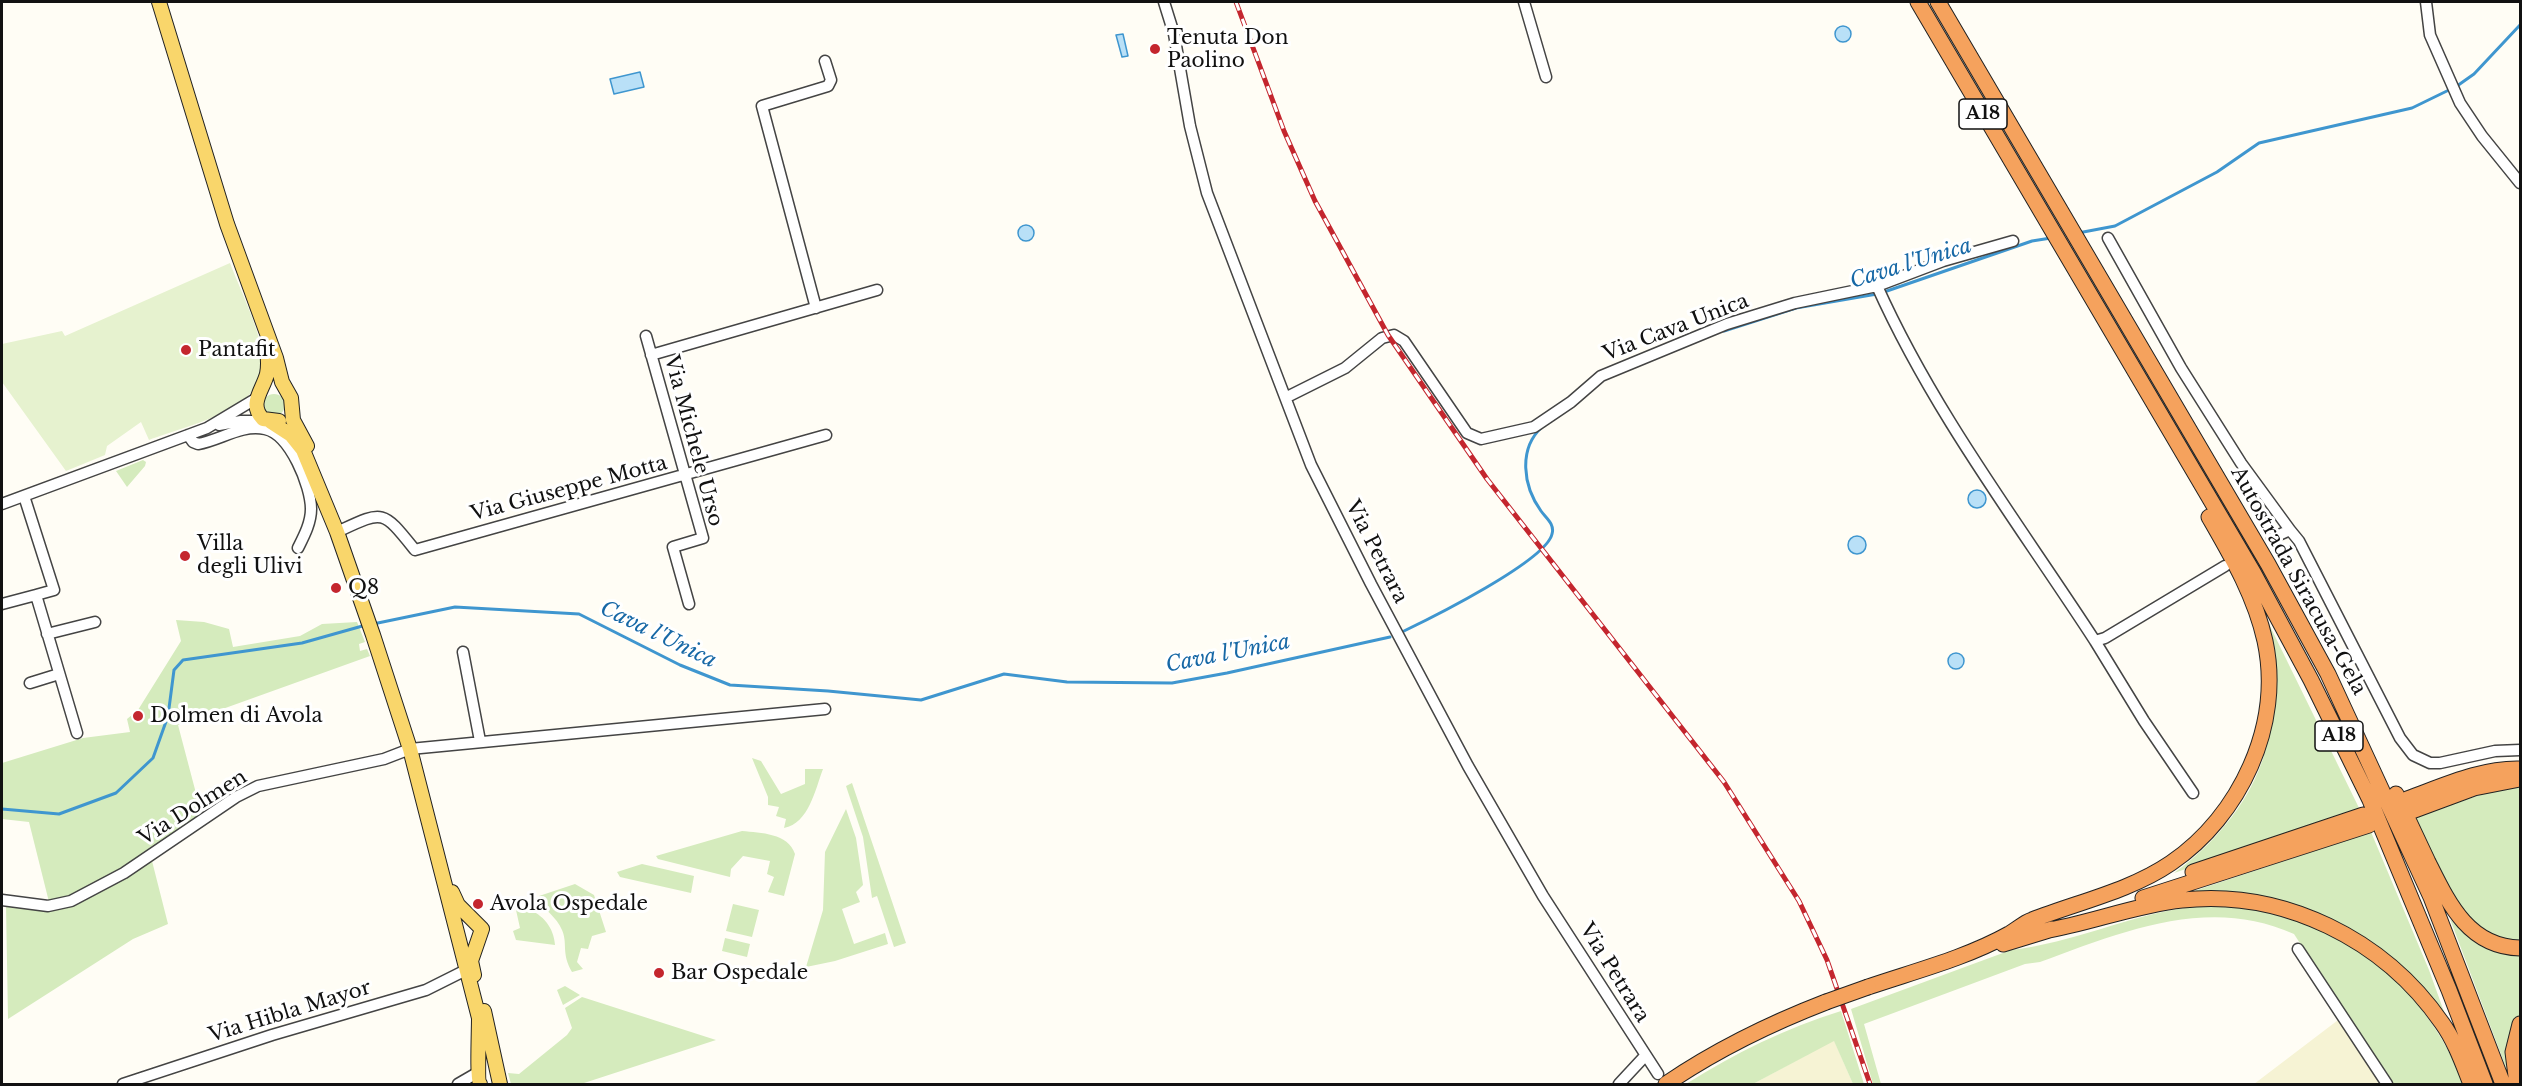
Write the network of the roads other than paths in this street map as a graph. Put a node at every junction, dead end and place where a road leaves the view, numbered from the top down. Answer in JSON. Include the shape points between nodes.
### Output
{"nodes":[{"id":1,"x":159,"y":2,"type":"edge"},
{"id":2,"x":1164,"y":2,"type":"edge"},
{"id":3,"x":1524,"y":2,"type":"edge"},
{"id":4,"x":1918,"y":2,"type":"edge"},
{"id":5,"x":1938,"y":2,"type":"edge"},
{"id":6,"x":2426,"y":2,"type":"edge"},
{"id":7,"x":825,"y":62,"type":"dead end"},
{"id":8,"x":1546,"y":77,"type":"dead end"},
{"id":9,"x":2520,"y":183,"type":"edge"},
{"id":10,"x":2108,"y":238,"type":"dead end"},
{"id":11,"x":2013,"y":241,"type":"dead end"},
{"id":12,"x":1877,"y":286,"type":"junction"},
{"id":13,"x":877,"y":290,"type":"dead end"},
{"id":14,"x":816,"y":308,"type":"junction"},
{"id":15,"x":257,"y":312,"type":"junction"},
{"id":16,"x":646,"y":336,"type":"dead end"},
{"id":17,"x":651,"y":355,"type":"junction"},
{"id":18,"x":288,"y":393,"type":"junction"},
{"id":19,"x":258,"y":395,"type":"junction"},
{"id":20,"x":1287,"y":397,"type":"junction"},
{"id":21,"x":2155,"y":406,"type":"junction"},
{"id":22,"x":291,"y":410,"type":"junction"},
{"id":23,"x":270,"y":422,"type":"junction"},
{"id":24,"x":207,"y":428,"type":"junction"},
{"id":25,"x":188,"y":435,"type":"junction"},
{"id":26,"x":826,"y":435,"type":"dead end"},
{"id":27,"x":313,"y":474,"type":"junction"},
{"id":28,"x":685,"y":475,"type":"junction"},
{"id":29,"x":2222,"y":487,"type":"junction"},
{"id":30,"x":24,"y":496,"type":"junction"},
{"id":31,"x":2,"y":504,"type":"edge"},
{"id":32,"x":2290,"y":530,"type":"junction"},
{"id":33,"x":336,"y":532,"type":"junction"},
{"id":34,"x":2272,"y":538,"type":"dead end"},
{"id":35,"x":298,"y":548,"type":"dead end"},
{"id":36,"x":2225,"y":566,"type":"dead end"},
{"id":37,"x":36,"y":595,"type":"junction"},
{"id":38,"x":2,"y":604,"type":"edge"},
{"id":39,"x":689,"y":604,"type":"dead end"},
{"id":40,"x":95,"y":621,"type":"dead end"},
{"id":41,"x":47,"y":634,"type":"junction"},
{"id":42,"x":2095,"y":641,"type":"junction"},
{"id":43,"x":464,"y":652,"type":"dead end"},
{"id":44,"x":59,"y":674,"type":"junction"},
{"id":45,"x":30,"y":683,"type":"dead end"},
{"id":46,"x":825,"y":709,"type":"dead end"},
{"id":47,"x":77,"y":733,"type":"dead end"},
{"id":48,"x":480,"y":741,"type":"junction"},
{"id":49,"x":410,"y":749,"type":"junction"},
{"id":50,"x":2520,"y":750,"type":"edge"},
{"id":51,"x":2520,"y":769,"type":"edge"},
{"id":52,"x":2520,"y":779,"type":"edge"},
{"id":53,"x":2193,"y":793,"type":"dead end"},
{"id":54,"x":443,"y":871,"type":"junction"},
{"id":55,"x":2,"y":900,"type":"edge"},
{"id":56,"x":474,"y":920,"type":"junction"},
{"id":57,"x":2044,"y":931,"type":"junction"},
{"id":58,"x":2010,"y":934,"type":"junction"},
{"id":59,"x":458,"y":935,"type":"junction"},
{"id":60,"x":475,"y":943,"type":"junction"},
{"id":61,"x":2520,"y":948,"type":"edge"},
{"id":62,"x":2298,"y":950,"type":"dead end"},
{"id":63,"x":1960,"y":955,"type":"junction"},
{"id":64,"x":466,"y":970,"type":"junction"},
{"id":65,"x":2520,"y":1024,"type":"edge"},
{"id":66,"x":1645,"y":1056,"type":"junction"},
{"id":67,"x":479,"y":1076,"type":"edge"},
{"id":68,"x":1662,"y":1079,"type":"edge"},
{"id":69,"x":498,"y":1080,"type":"edge"},
{"id":70,"x":123,"y":1084,"type":"edge"},
{"id":71,"x":458,"y":1084,"type":"edge"},
{"id":72,"x":1619,"y":1084,"type":"edge"},
{"id":73,"x":2387,"y":1084,"type":"edge"},
{"id":74,"x":2471,"y":1084,"type":"edge"},
{"id":75,"x":2485,"y":1084,"type":"edge"},
{"id":76,"x":2503,"y":1084,"type":"edge"},
{"id":77,"x":2517,"y":1084,"type":"edge"}],
"edges":[{"from":1,"to":15,"type":"main road"},
{"from":2,"to":20,"type":"street","name":"Via Petrara","via":[[1207,193]]},
{"from":3,"to":8,"type":"street"},
{"from":4,"to":21,"type":"highway","name":"Autostrada Siracusa-Gela","number":"A18"},
{"from":5,"to":29,"type":"highway","name":"Autostrada Siracusa-Gela","number":"A18"},
{"from":6,"to":9,"type":"street","via":[[2430,35],[2460,103]]},
{"from":7,"to":14,"type":"street","via":[[831,80],[828,86],[762,106]]},
{"from":10,"to":32,"type":"street","via":[[2202,402]]},
{"from":11,"to":12,"type":"street","name":"Via Cava Unica","via":[[1942,261]]},
{"from":12,"to":20,"type":"street","name":"Via Cava Unica","via":[[1796,303],[1727,324],[1601,376],[1534,427],[1491,437],[1474,438],[1467,433],[1404,341],[1394,335],[1382,338],[1345,368]]},
{"from":12,"to":42,"type":"street","via":[[1908,348],[1986,481]]},
{"from":13,"to":14,"type":"street"},
{"from":14,"to":17,"type":"street"},
{"from":15,"to":18,"type":"main road"},
{"from":15,"to":19,"type":"main road","via":[[269,363]]},
{"from":16,"to":17,"type":"street","name":"Via Michele Urso"},
{"from":17,"to":28,"type":"street","name":"Via Michele Urso"},
{"from":18,"to":19,"type":"main road","via":[[277,387],[265,388]]},
{"from":18,"to":22,"type":"main road"},
{"from":19,"to":23,"type":"main road","via":[[256,409]]},
{"from":19,"to":24,"type":"street"},
{"from":20,"to":66,"type":"street","name":"Via Petrara","via":[[1311,465],[1468,766],[1543,897]]},
{"from":21,"to":58,"type":"highway","via":[[2181,468],[2245,580],[2259,620],[2269,669],[2262,732],[2232,803],[2194,846],[2152,874],[2028,921]]},
{"from":21,"to":75,"type":"highway","name":"Autostrada Siracusa-Gela","number":"A18","via":[[2253,572],[2355,770],[2419,914]]},
{"from":22,"to":23,"type":"main road","via":[[285,418]]},
{"from":22,"to":27,"type":"main road","via":[[307,446]]},
{"from":23,"to":24,"type":"street","via":[[241,421]]},
{"from":23,"to":27,"type":"main road","via":[[299,444]]},
{"from":24,"to":25,"type":"street"},
{"from":25,"to":30,"type":"street"},
{"from":25,"to":35,"type":"street","via":[[198,444],[238,431],[265,429],[285,441],[311,503],[309,523]]},
{"from":26,"to":28,"type":"street","name":"Via Giuseppe Motta"},
{"from":27,"to":33,"type":"main road"},
{"from":28,"to":33,"type":"street","name":"Via Giuseppe Motta","via":[[415,550],[391,520],[382,516],[371,516]]},
{"from":28,"to":39,"type":"street","name":"Via Michele Urso","via":[[703,538],[673,547]]},
{"from":29,"to":61,"type":"highway","via":[[2255,525],[2276,561],[2456,916],[2479,936]]},
{"from":29,"to":76,"type":"highway","name":"Autostrada Siracusa-Gela","number":"A18","via":[[2328,674],[2379,782],[2431,897]]},
{"from":30,"to":31,"type":"street"},
{"from":30,"to":37,"type":"street","via":[[54,590]]},
{"from":32,"to":34,"type":"street"},
{"from":32,"to":50,"type":"street","via":[[2400,738],[2413,755],[2440,763],[2470,754]]},
{"from":33,"to":49,"type":"main road"},
{"from":36,"to":42,"type":"street"},
{"from":37,"to":38,"type":"street"},
{"from":37,"to":41,"type":"street"},
{"from":40,"to":41,"type":"street"},
{"from":41,"to":44,"type":"street"},
{"from":42,"to":53,"type":"street"},
{"from":43,"to":48,"type":"street"},
{"from":44,"to":45,"type":"street"},
{"from":44,"to":47,"type":"street"},
{"from":46,"to":48,"type":"street","name":"Via Dolmen"},
{"from":48,"to":49,"type":"street","name":"Via Dolmen"},
{"from":49,"to":54,"type":"main road"},
{"from":49,"to":55,"type":"street","name":"Via Dolmen","via":[[384,759],[258,786],[124,873],[71,901],[48,906]]},
{"from":51,"to":52,"type":"highway","via":[[2472,776],[2410,805]]},
{"from":54,"to":56,"type":"main road","via":[[458,905]]},
{"from":54,"to":59,"type":"main road"},
{"from":56,"to":59,"type":"main road","via":[[463,921]]},
{"from":56,"to":60,"type":"main road","via":[[483,933]]},
{"from":57,"to":58,"type":"highway","via":[[2366,820]]},
{"from":57,"to":63,"type":"highway"},
{"from":57,"to":74,"type":"highway","via":[[2182,900],[2229,899],[2295,913],[2344,933],[2406,979],[2443,1024]]},
{"from":58,"to":63,"type":"highway"},
{"from":59,"to":60,"type":"main road","via":[[466,944]]},
{"from":59,"to":64,"type":"main road"},
{"from":60,"to":69,"type":"main road","via":[[471,961]]},
{"from":62,"to":73,"type":"street"},
{"from":63,"to":68,"type":"highway","bridge":true,"via":[[1787,1017]]},
{"from":64,"to":67,"type":"main road","via":[[478,1018]]},
{"from":64,"to":70,"type":"street","name":"Via Hibla Mayor","via":[[426,990]]},
{"from":65,"to":77,"type":"highway","via":[[2513,1052]]},
{"from":66,"to":68,"type":"street","name":"Via Petrara"},
{"from":66,"to":72,"type":"street"},
{"from":67,"to":69,"type":"main road","via":[[490,1066]]},
{"from":67,"to":71,"type":"street"}]}
